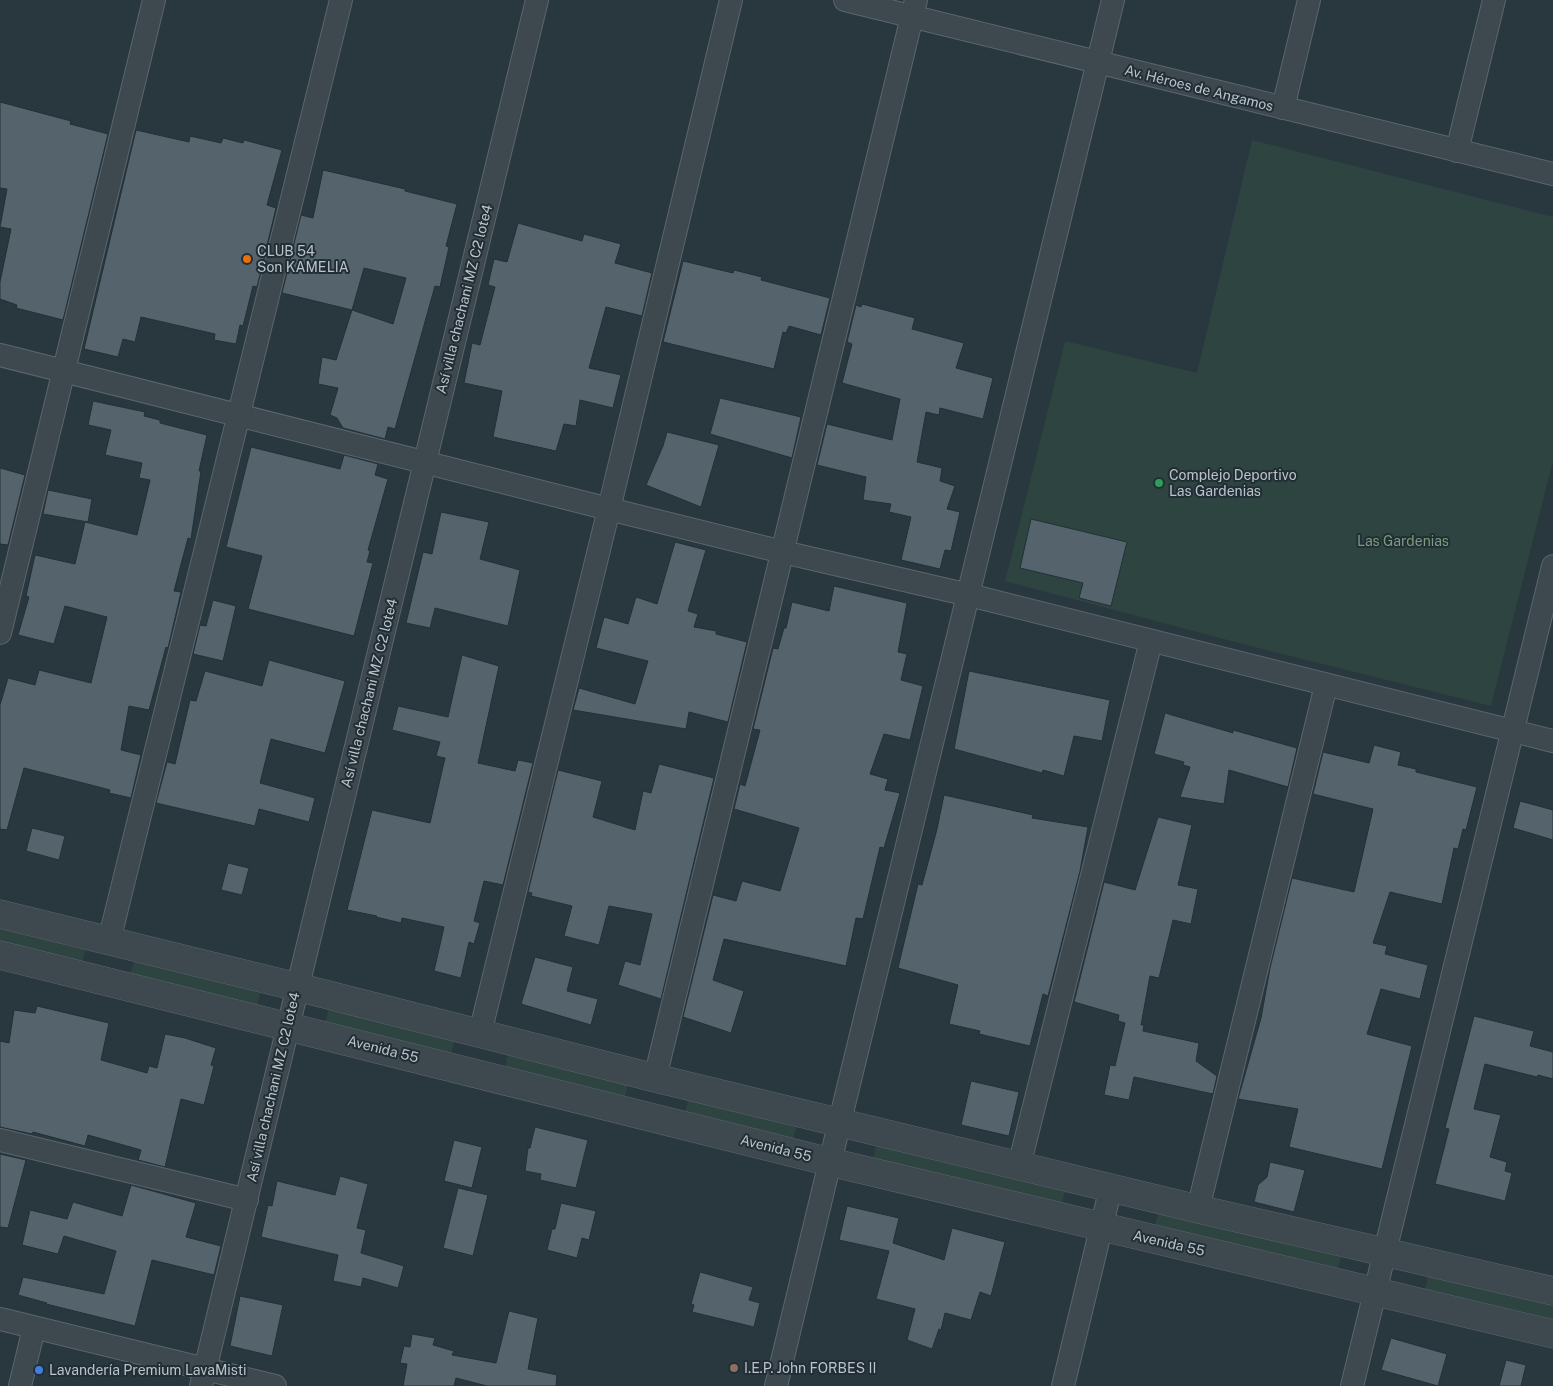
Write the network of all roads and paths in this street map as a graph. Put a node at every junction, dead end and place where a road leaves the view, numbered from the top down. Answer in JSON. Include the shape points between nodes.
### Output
{"nodes":[{"id":1,"x":154,"y":0,"type":"edge"},
{"id":2,"x":341,"y":0,"type":"edge"},
{"id":3,"x":536,"y":0,"type":"edge"},
{"id":4,"x":731,"y":0,"type":"edge"},
{"id":5,"x":845,"y":0,"type":"edge"},
{"id":6,"x":1113,"y":0,"type":"edge"},
{"id":7,"x":1309,"y":0,"type":"edge"},
{"id":8,"x":1494,"y":0,"type":"edge"},
{"id":9,"x":914,"y":9,"type":"edge"},
{"id":10,"x":1098,"y":63,"type":"junction"},
{"id":11,"x":1283,"y":108,"type":"junction"},
{"id":12,"x":1457,"y":151,"type":"junction"},
{"id":13,"x":1553,"y":174,"type":"edge"},
{"id":14,"x":0,"y":355,"type":"edge"},
{"id":15,"x":65,"y":372,"type":"junction"},
{"id":16,"x":240,"y":416,"type":"junction"},
{"id":17,"x":425,"y":462,"type":"junction"},
{"id":18,"x":609,"y":509,"type":"junction"},
{"id":19,"x":783,"y":552,"type":"junction"},
{"id":20,"x":1553,"y":566,"type":"edge"},
{"id":21,"x":969,"y":594,"type":"junction"},
{"id":22,"x":0,"y":633,"type":"edge"},
{"id":23,"x":1151,"y":640,"type":"junction"},
{"id":24,"x":1326,"y":685,"type":"junction"},
{"id":25,"x":1513,"y":732,"type":"junction"},
{"id":26,"x":1553,"y":741,"type":"edge"},
{"id":27,"x":0,"y":914,"type":"edge"},
{"id":28,"x":109,"y":941,"type":"junction"},
{"id":29,"x":0,"y":954,"type":"edge"},
{"id":30,"x":297,"y":987,"type":"junction"},
{"id":31,"x":287,"y":1025,"type":"junction"},
{"id":32,"x":480,"y":1033,"type":"junction"},
{"id":33,"x":655,"y":1078,"type":"junction"},
{"id":34,"x":839,"y":1123,"type":"junction"},
{"id":35,"x":0,"y":1140,"type":"edge"},
{"id":36,"x":830,"y":1162,"type":"junction"},
{"id":37,"x":1020,"y":1166,"type":"junction"},
{"id":38,"x":1111,"y":1187,"type":"junction"},
{"id":39,"x":246,"y":1200,"type":"junction"},
{"id":40,"x":1198,"y":1209,"type":"junction"},
{"id":41,"x":1102,"y":1227,"type":"junction"},
{"id":42,"x":1384,"y":1252,"type":"junction"},
{"id":43,"x":1553,"y":1291,"type":"edge"},
{"id":44,"x":1375,"y":1292,"type":"junction"},
{"id":45,"x":0,"y":1319,"type":"edge"},
{"id":46,"x":34,"y":1328,"type":"junction"},
{"id":47,"x":1553,"y":1334,"type":"edge"},
{"id":48,"x":203,"y":1378,"type":"edge"},
{"id":49,"x":20,"y":1386,"type":"edge"},
{"id":50,"x":275,"y":1386,"type":"edge"},
{"id":51,"x":776,"y":1386,"type":"edge"},
{"id":52,"x":1063,"y":1386,"type":"edge"},
{"id":53,"x":1352,"y":1386,"type":"edge"}],
"edges":[{"from":1,"to":15,"type":"street"},
{"from":2,"to":16,"type":"street"},
{"from":3,"to":17,"type":"street","name":"Así villa chachani MZ C2 lote4"},
{"from":4,"to":18,"type":"street"},
{"from":5,"to":9,"type":"street","name":"Av. Héroes de Angamos"},
{"from":6,"to":10,"type":"street"},
{"from":7,"to":11,"type":"street"},
{"from":8,"to":12,"type":"street"},
{"from":9,"to":10,"type":"street","name":"Av. Héroes de Angamos"},
{"from":9,"to":19,"type":"street"},
{"from":10,"to":11,"type":"street","name":"Av. Héroes de Angamos"},
{"from":10,"to":21,"type":"street"},
{"from":11,"to":12,"type":"street","name":"Av. Héroes de Angamos"},
{"from":12,"to":13,"type":"street","name":"Av. Héroes de Angamos"},
{"from":14,"to":15,"type":"street"},
{"from":15,"to":16,"type":"street"},
{"from":15,"to":22,"type":"street"},
{"from":16,"to":17,"type":"street"},
{"from":16,"to":28,"type":"street"},
{"from":17,"to":18,"type":"street"},
{"from":17,"to":30,"type":"street","name":"Así villa chachani MZ C2 lote4"},
{"from":18,"to":19,"type":"street"},
{"from":18,"to":32,"type":"street"},
{"from":19,"to":21,"type":"street"},
{"from":19,"to":33,"type":"street"},
{"from":20,"to":25,"type":"street"},
{"from":21,"to":23,"type":"street"},
{"from":21,"to":34,"type":"street"},
{"from":23,"to":24,"type":"street"},
{"from":23,"to":37,"type":"street"},
{"from":24,"to":25,"type":"street"},
{"from":24,"to":40,"type":"street"},
{"from":25,"to":26,"type":"street"},
{"from":25,"to":42,"type":"street"},
{"from":27,"to":28,"type":"street"},
{"from":28,"to":30,"type":"street"},
{"from":29,"to":31,"type":"street","name":"Avenida 55"},
{"from":30,"to":31,"type":"street","name":"Así villa chachani MZ C2 lote4"},
{"from":30,"to":32,"type":"street"},
{"from":31,"to":36,"type":"street","name":"Avenida 55"},
{"from":31,"to":39,"type":"street","name":"Así villa chachani MZ C2 lote4"},
{"from":32,"to":33,"type":"street"},
{"from":33,"to":34,"type":"street"},
{"from":34,"to":36,"type":"street"},
{"from":34,"to":37,"type":"street"},
{"from":35,"to":39,"type":"street"},
{"from":36,"to":41,"type":"street","name":"Avenida 55"},
{"from":36,"to":51,"type":"street"},
{"from":37,"to":38,"type":"street"},
{"from":38,"to":40,"type":"street"},
{"from":38,"to":41,"type":"street"},
{"from":39,"to":48,"type":"street","name":"Así villa chachani MZ C2 lote4"},
{"from":40,"to":42,"type":"street"},
{"from":41,"to":44,"type":"street","name":"Avenida 55"},
{"from":41,"to":52,"type":"street"},
{"from":42,"to":43,"type":"street"},
{"from":42,"to":44,"type":"street"},
{"from":44,"to":47,"type":"street","name":"Avenida 55"},
{"from":44,"to":53,"type":"street"},
{"from":45,"to":46,"type":"street"},
{"from":46,"to":48,"type":"street"},
{"from":46,"to":49,"type":"street"},
{"from":48,"to":50,"type":"street"}]}
